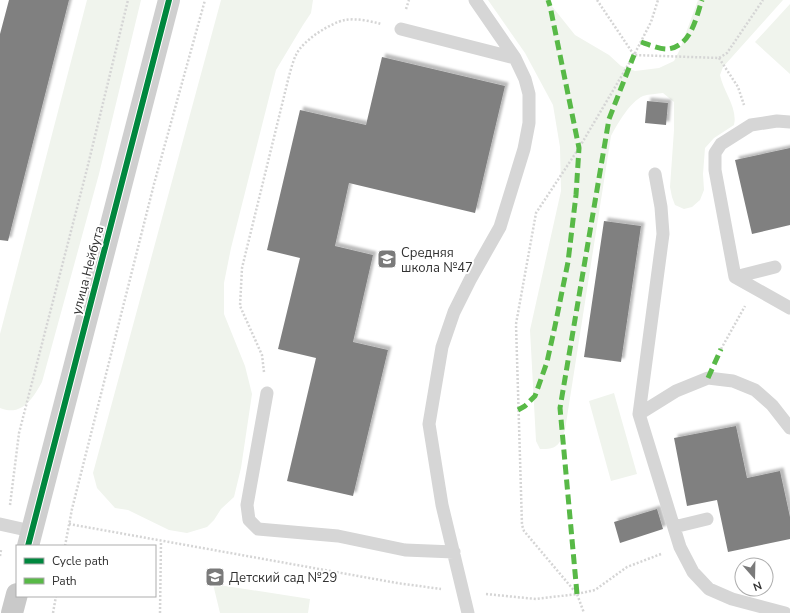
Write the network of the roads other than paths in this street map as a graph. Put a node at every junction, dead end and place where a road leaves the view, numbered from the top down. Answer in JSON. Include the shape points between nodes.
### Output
{"nodes":[{"id":1,"x":169,"y":0,"type":"edge"},
{"id":2,"x":475,"y":0,"type":"edge"},
{"id":3,"x":401,"y":29,"type":"road end"},
{"id":4,"x":515,"y":58,"type":"junction"},
{"id":5,"x":790,"y":122,"type":"edge"},
{"id":6,"x":656,"y":174,"type":"dead end"},
{"id":7,"x":775,"y":267,"type":"dead end"},
{"id":8,"x":735,"y":277,"type":"junction"},
{"id":9,"x":790,"y":308,"type":"edge"},
{"id":10,"x":267,"y":393,"type":"road end"},
{"id":11,"x":639,"y":414,"type":"junction"},
{"id":12,"x":790,"y":428,"type":"edge"},
{"id":13,"x":707,"y":519,"type":"dead end"},
{"id":14,"x":4,"y":525,"type":"edge"},
{"id":15,"x":674,"y":527,"type":"junction"},
{"id":16,"x":29,"y":539,"type":"edge"},
{"id":17,"x":454,"y":552,"type":"junction"},
{"id":18,"x":17,"y":597,"type":"edge"},
{"id":19,"x":18,"y":597,"type":"edge"},
{"id":20,"x":12,"y":613,"type":"edge"},
{"id":21,"x":20,"y":613,"type":"edge"},
{"id":22,"x":468,"y":613,"type":"edge"},
{"id":23,"x":785,"y":613,"type":"edge"}],
"edges":[{"from":1,"to":16,"type":"street","name":"улица Нейбута"},
{"from":2,"to":4,"type":"lane"},
{"from":3,"to":4,"type":"lane"},
{"from":4,"to":17,"type":"lane","via":[[529,94],[529,123],[524,149],[500,226],[454,312],[442,347],[429,424],[442,505]]},
{"from":5,"to":8,"type":"lane","via":[[751,125],[721,144],[715,153],[714,170]]},
{"from":6,"to":11,"type":"lane","via":[[663,234]]},
{"from":7,"to":8,"type":"lane"},
{"from":8,"to":9,"type":"lane"},
{"from":10,"to":17,"type":"lane","via":[[247,505],[249,520],[258,529],[338,536],[405,550]]},
{"from":11,"to":12,"type":"lane","via":[[676,391],[708,378],[733,381],[755,390],[772,405]]},
{"from":11,"to":15,"type":"lane"},
{"from":13,"to":15,"type":"lane"},
{"from":14,"to":16,"type":"lane"},
{"from":15,"to":23,"type":"lane","via":[[680,547],[693,572],[709,589],[732,599]]},
{"from":17,"to":22,"type":"lane"},
{"from":18,"to":20,"type":"main road"},
{"from":19,"to":21,"type":"main road"}]}
